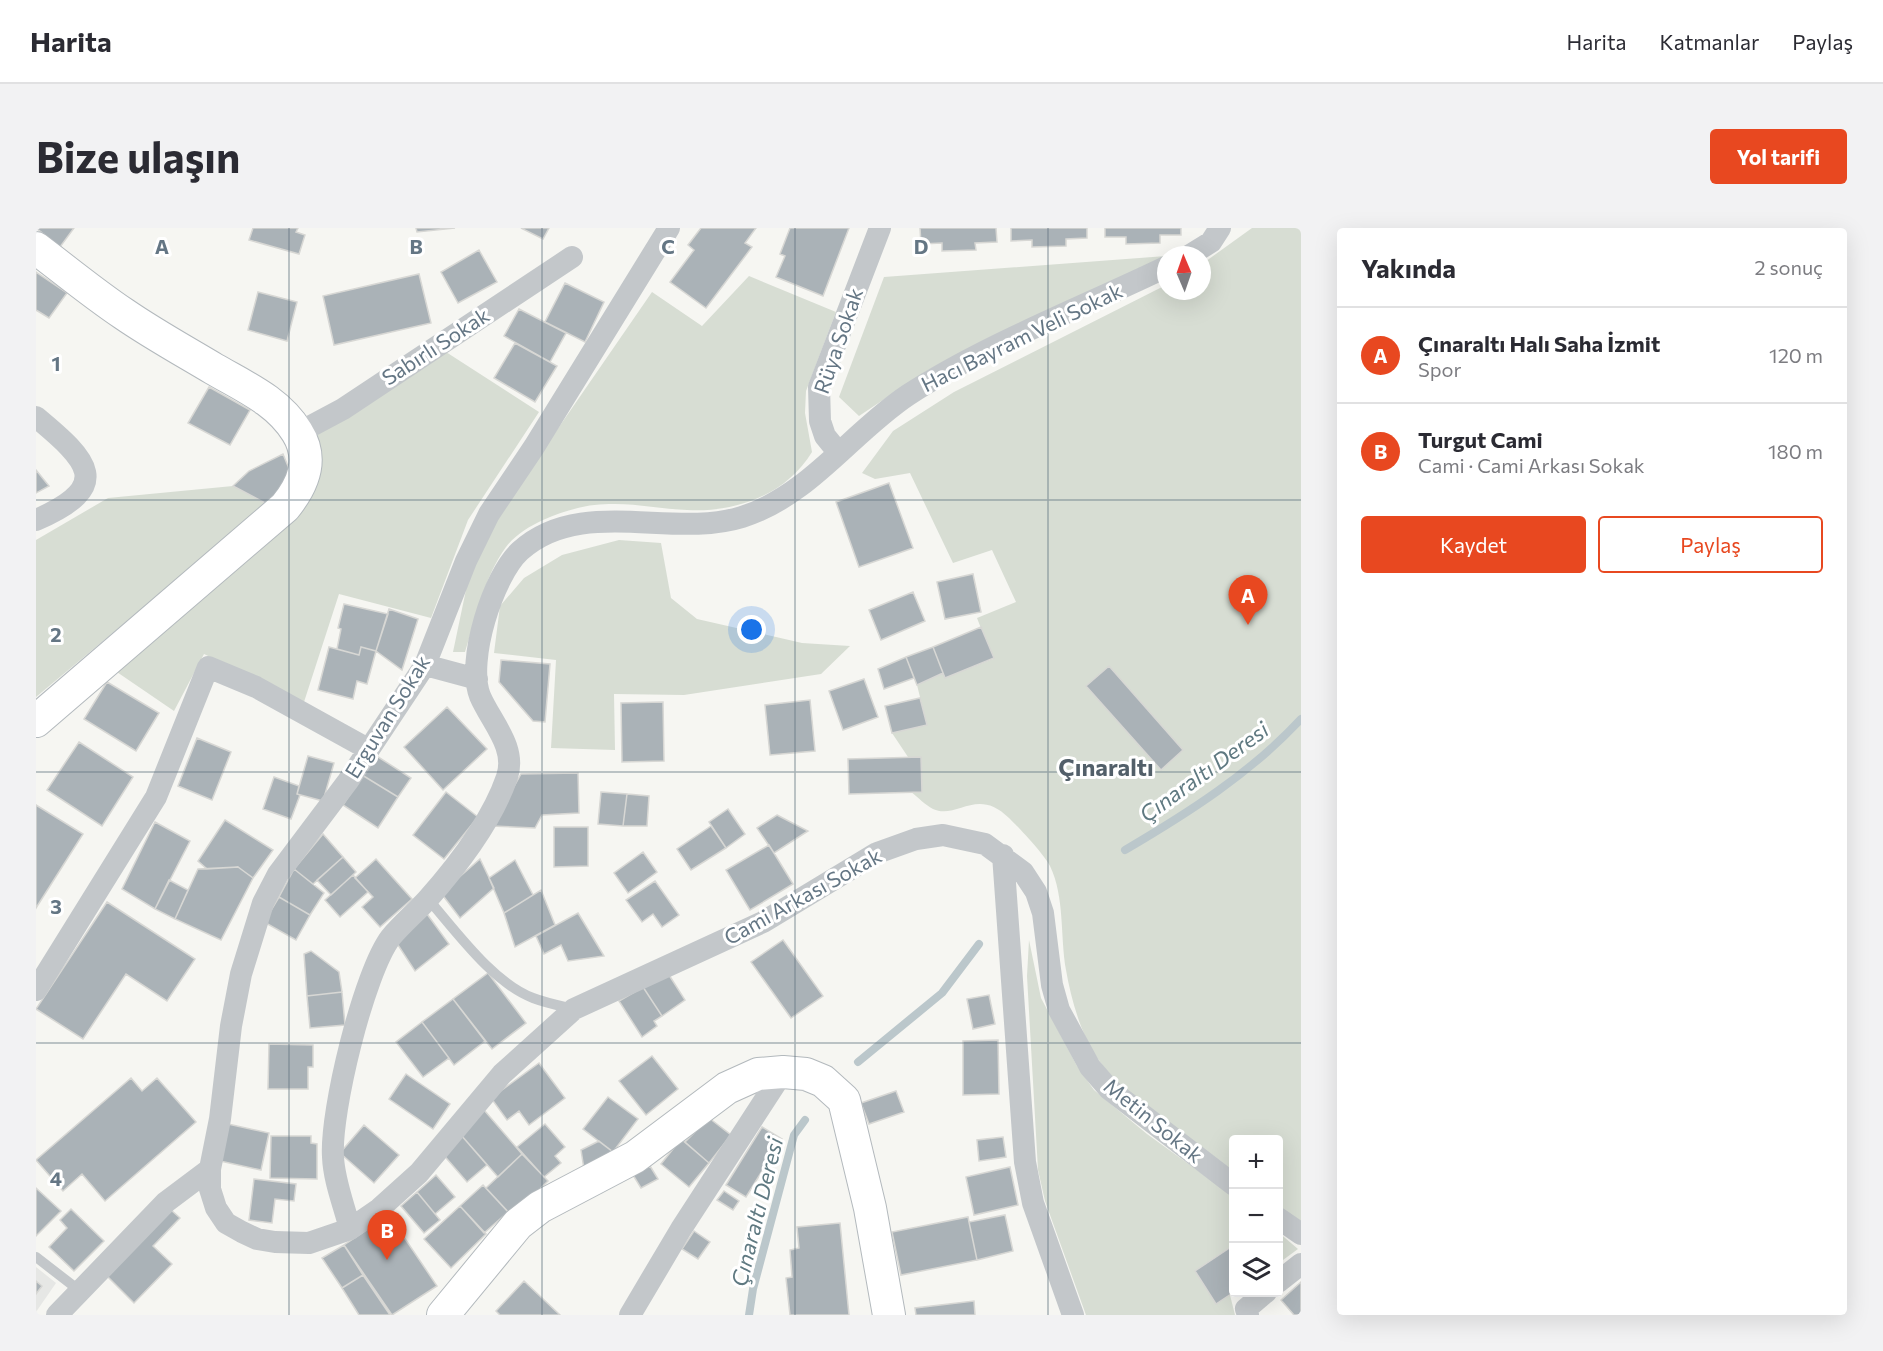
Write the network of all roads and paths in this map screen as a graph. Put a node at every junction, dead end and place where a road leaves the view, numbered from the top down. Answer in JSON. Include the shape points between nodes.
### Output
{"nodes":[{"id":1,"x":880,"y":228,"type":"edge"},
{"id":2,"x":1220,"y":228,"type":"edge"},
{"id":3,"x":666,"y":230,"type":"edge"},
{"id":4,"x":1205,"y":246,"type":"edge"},
{"id":5,"x":36,"y":248,"type":"edge"},
{"id":6,"x":572,"y":257,"type":"dead end"},
{"id":7,"x":1157,"y":271,"type":"edge"},
{"id":8,"x":36,"y":417,"type":"edge"},
{"id":9,"x":298,"y":433,"type":"junction"},
{"id":10,"x":838,"y":452,"type":"junction"},
{"id":11,"x":36,"y":520,"type":"edge"},
{"id":12,"x":425,"y":665,"type":"junction"},
{"id":13,"x":477,"y":679,"type":"junction"},
{"id":14,"x":36,"y":721,"type":"edge"},
{"id":15,"x":368,"y":748,"type":"junction"},
{"id":16,"x":1003,"y":855,"type":"junction"},
{"id":17,"x":428,"y":899,"type":"junction"},
{"id":18,"x":36,"y":990,"type":"edge"},
{"id":19,"x":574,"y":1009,"type":"junction"},
{"id":20,"x":783,"y":1072,"type":"junction"},
{"id":21,"x":210,"y":1168,"type":"junction"},
{"id":22,"x":1229,"y":1182,"type":"edge"},
{"id":23,"x":1283,"y":1221,"type":"edge"},
{"id":24,"x":350,"y":1229,"type":"junction"},
{"id":25,"x":1301,"y":1234,"type":"edge"},
{"id":26,"x":36,"y":1257,"type":"edge"},
{"id":27,"x":1301,"y":1263,"type":"edge"},
{"id":28,"x":1283,"y":1278,"type":"edge"},
{"id":29,"x":80,"y":1291,"type":"junction"},
{"id":30,"x":1261,"y":1297,"type":"edge"},
{"id":31,"x":57,"y":1315,"type":"edge"},
{"id":32,"x":442,"y":1315,"type":"edge"},
{"id":33,"x":630,"y":1315,"type":"edge"},
{"id":34,"x":890,"y":1315,"type":"edge"},
{"id":35,"x":1073,"y":1315,"type":"edge"},
{"id":36,"x":1248,"y":1315,"type":"edge"}],
"edges":[{"from":1,"to":10,"type":"street","name":"Rüya Sokak","via":[[819,387],[820,421],[825,436]]},
{"from":2,"to":4,"type":"street"},
{"from":3,"to":12,"type":"street","name":"Erguvan Sokak","via":[[489,514]]},
{"from":5,"to":9,"type":"main road","via":[[124,314],[256,393],[280,410]]},
{"from":6,"to":9,"type":"street","name":"Sabırlı Sokak","via":[[343,409]]},
{"from":7,"to":10,"type":"street","name":"Hacı Bayram Veli Sokak","via":[[937,378],[875,419]]},
{"from":8,"to":11,"type":"street","via":[[75,453],[85,468],[80,495]]},
{"from":9,"to":14,"type":"main road","via":[[305,452],[304,476],[285,507]]},
{"from":10,"to":13,"type":"street","name":"Hacı Bayram Veli Sokak","via":[[789,496],[739,518],[687,524],[585,524],[540,536],[519,552],[494,591],[484,620]]},
{"from":12,"to":13,"type":"street"},
{"from":12,"to":15,"type":"street","name":"Erguvan Sokak"},
{"from":13,"to":17,"type":"street","name":"Hacı Bayram Veli Sokak","via":[[479,693],[510,754],[511,765],[506,782],[466,852]]},
{"from":15,"to":18,"type":"street","via":[[255,687],[208,668],[156,797]]},
{"from":15,"to":21,"type":"street","name":"Erguvan Sokak","via":[[348,782],[278,874],[263,903],[241,974]]},
{"from":16,"to":19,"type":"street","name":"Cami Arkası Sokak","via":[[965,837],[916,839],[878,853],[763,922]]},
{"from":16,"to":22,"type":"street","name":"Metin Sokak","via":[[1023,872],[1036,892],[1059,1010],[1090,1067],[1116,1095]]},
{"from":16,"to":35,"type":"street","via":[[1025,1162],[1033,1203]]},
{"from":17,"to":19,"type":"lane","via":[[475,953],[515,988],[533,998]]},
{"from":17,"to":24,"type":"street","name":"Hacı Bayram Veli Sokak","via":[[379,955],[340,1090],[333,1159]]},
{"from":19,"to":24,"type":"street","name":"Cami Arkası Sokak","via":[[502,1074],[419,1173]]},
{"from":20,"to":32,"type":"main road","via":[[758,1074],[727,1088],[635,1157],[540,1207],[518,1224]]},
{"from":20,"to":33,"type":"street"},
{"from":20,"to":34,"type":"main road","via":[[806,1074],[823,1081],[844,1100]]},
{"from":21,"to":24,"type":"street","name":"Cami Arkası Sokak","via":[[210,1189],[216,1208],[226,1223],[257,1239],[309,1243]]},
{"from":21,"to":29,"type":"street","via":[[166,1202]]},
{"from":23,"to":25,"type":"street"},
{"from":26,"to":29,"type":"lane"},
{"from":27,"to":28,"type":"street"},
{"from":29,"to":31,"type":"street"},
{"from":30,"to":36,"type":"street","via":[[1246,1309]]}]}
